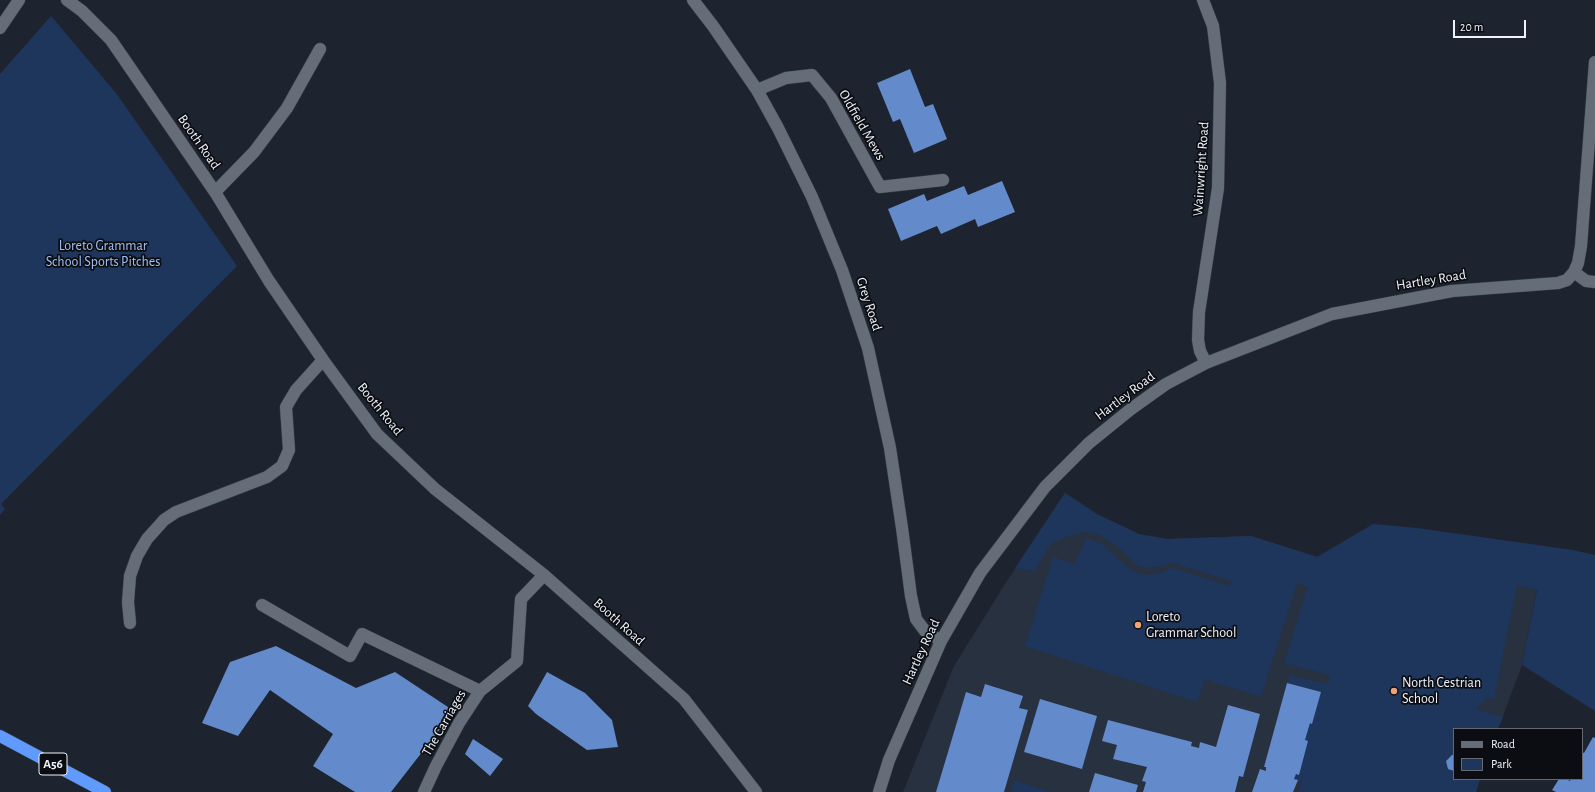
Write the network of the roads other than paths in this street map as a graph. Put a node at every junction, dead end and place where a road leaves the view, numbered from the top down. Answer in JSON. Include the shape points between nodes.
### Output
{"nodes":[{"id":1,"x":19,"y":0,"type":"edge"},
{"id":2,"x":67,"y":0,"type":"edge"},
{"id":3,"x":692,"y":0,"type":"edge"},
{"id":4,"x":1203,"y":0,"type":"edge"},
{"id":5,"x":0,"y":28,"type":"edge"},
{"id":6,"x":320,"y":49,"type":"dead end"},
{"id":7,"x":1595,"y":62,"type":"edge"},
{"id":8,"x":757,"y":90,"type":"junction"},
{"id":9,"x":943,"y":180,"type":"dead end"},
{"id":10,"x":215,"y":192,"type":"junction"},
{"id":11,"x":1574,"y":272,"type":"junction"},
{"id":12,"x":1595,"y":282,"type":"edge"},
{"id":13,"x":323,"y":360,"type":"junction"},
{"id":14,"x":1206,"y":363,"type":"junction"},
{"id":15,"x":544,"y":575,"type":"junction"},
{"id":16,"x":262,"y":605,"type":"dead end"},
{"id":17,"x":130,"y":623,"type":"dead end"},
{"id":18,"x":940,"y":641,"type":"junction"},
{"id":19,"x":480,"y":691,"type":"junction"},
{"id":20,"x":0,"y":736,"type":"edge"},
{"id":21,"x":105,"y":792,"type":"edge"},
{"id":22,"x":424,"y":792,"type":"edge"},
{"id":23,"x":756,"y":792,"type":"edge"},
{"id":24,"x":879,"y":792,"type":"edge"}],
"edges":[{"from":1,"to":5,"type":"street"},
{"from":2,"to":10,"type":"street","name":"Booth Road","via":[[111,40]]},
{"from":3,"to":8,"type":"street","name":"Grey Road"},
{"from":4,"to":14,"type":"street","name":"Wainwright Road","via":[[1212,26],[1220,83],[1218,188],[1199,319],[1198,340]]},
{"from":6,"to":10,"type":"street","via":[[287,108],[254,152]]},
{"from":7,"to":11,"type":"street","via":[[1581,246]]},
{"from":8,"to":9,"type":"street","name":"Oldfield Mews","via":[[786,78],[812,76],[831,98],[880,187]]},
{"from":8,"to":18,"type":"street","name":"Grey Road","via":[[812,197],[844,277],[868,348],[888,440],[916,619],[925,631]]},
{"from":10,"to":13,"type":"street","name":"Booth Road"},
{"from":11,"to":12,"type":"street","via":[[1586,281]]},
{"from":11,"to":14,"type":"street","name":"Hartley Road","via":[[1567,280],[1558,283],[1452,291],[1332,314]]},
{"from":13,"to":15,"type":"street","name":"Booth Road","via":[[377,434],[435,489]]},
{"from":13,"to":17,"type":"street","via":[[296,390],[286,407],[289,450],[282,466],[267,477],[176,512],[164,520],[147,539],[130,576]]},
{"from":14,"to":18,"type":"street","name":"Hartley Road","via":[[1166,384],[1131,409],[1089,443],[1045,487],[980,573]]},
{"from":15,"to":19,"type":"street","name":"The Carriages","via":[[521,599],[517,661]]},
{"from":15,"to":23,"type":"street","name":"Booth Road","via":[[684,699]]},
{"from":16,"to":19,"type":"street","via":[[350,656],[362,634]]},
{"from":18,"to":24,"type":"street","name":"Hartley Road","via":[[889,760]]},
{"from":19,"to":22,"type":"street","name":"The Carriages","via":[[456,729]]},
{"from":20,"to":21,"type":"highway","number":"A56"}]}
